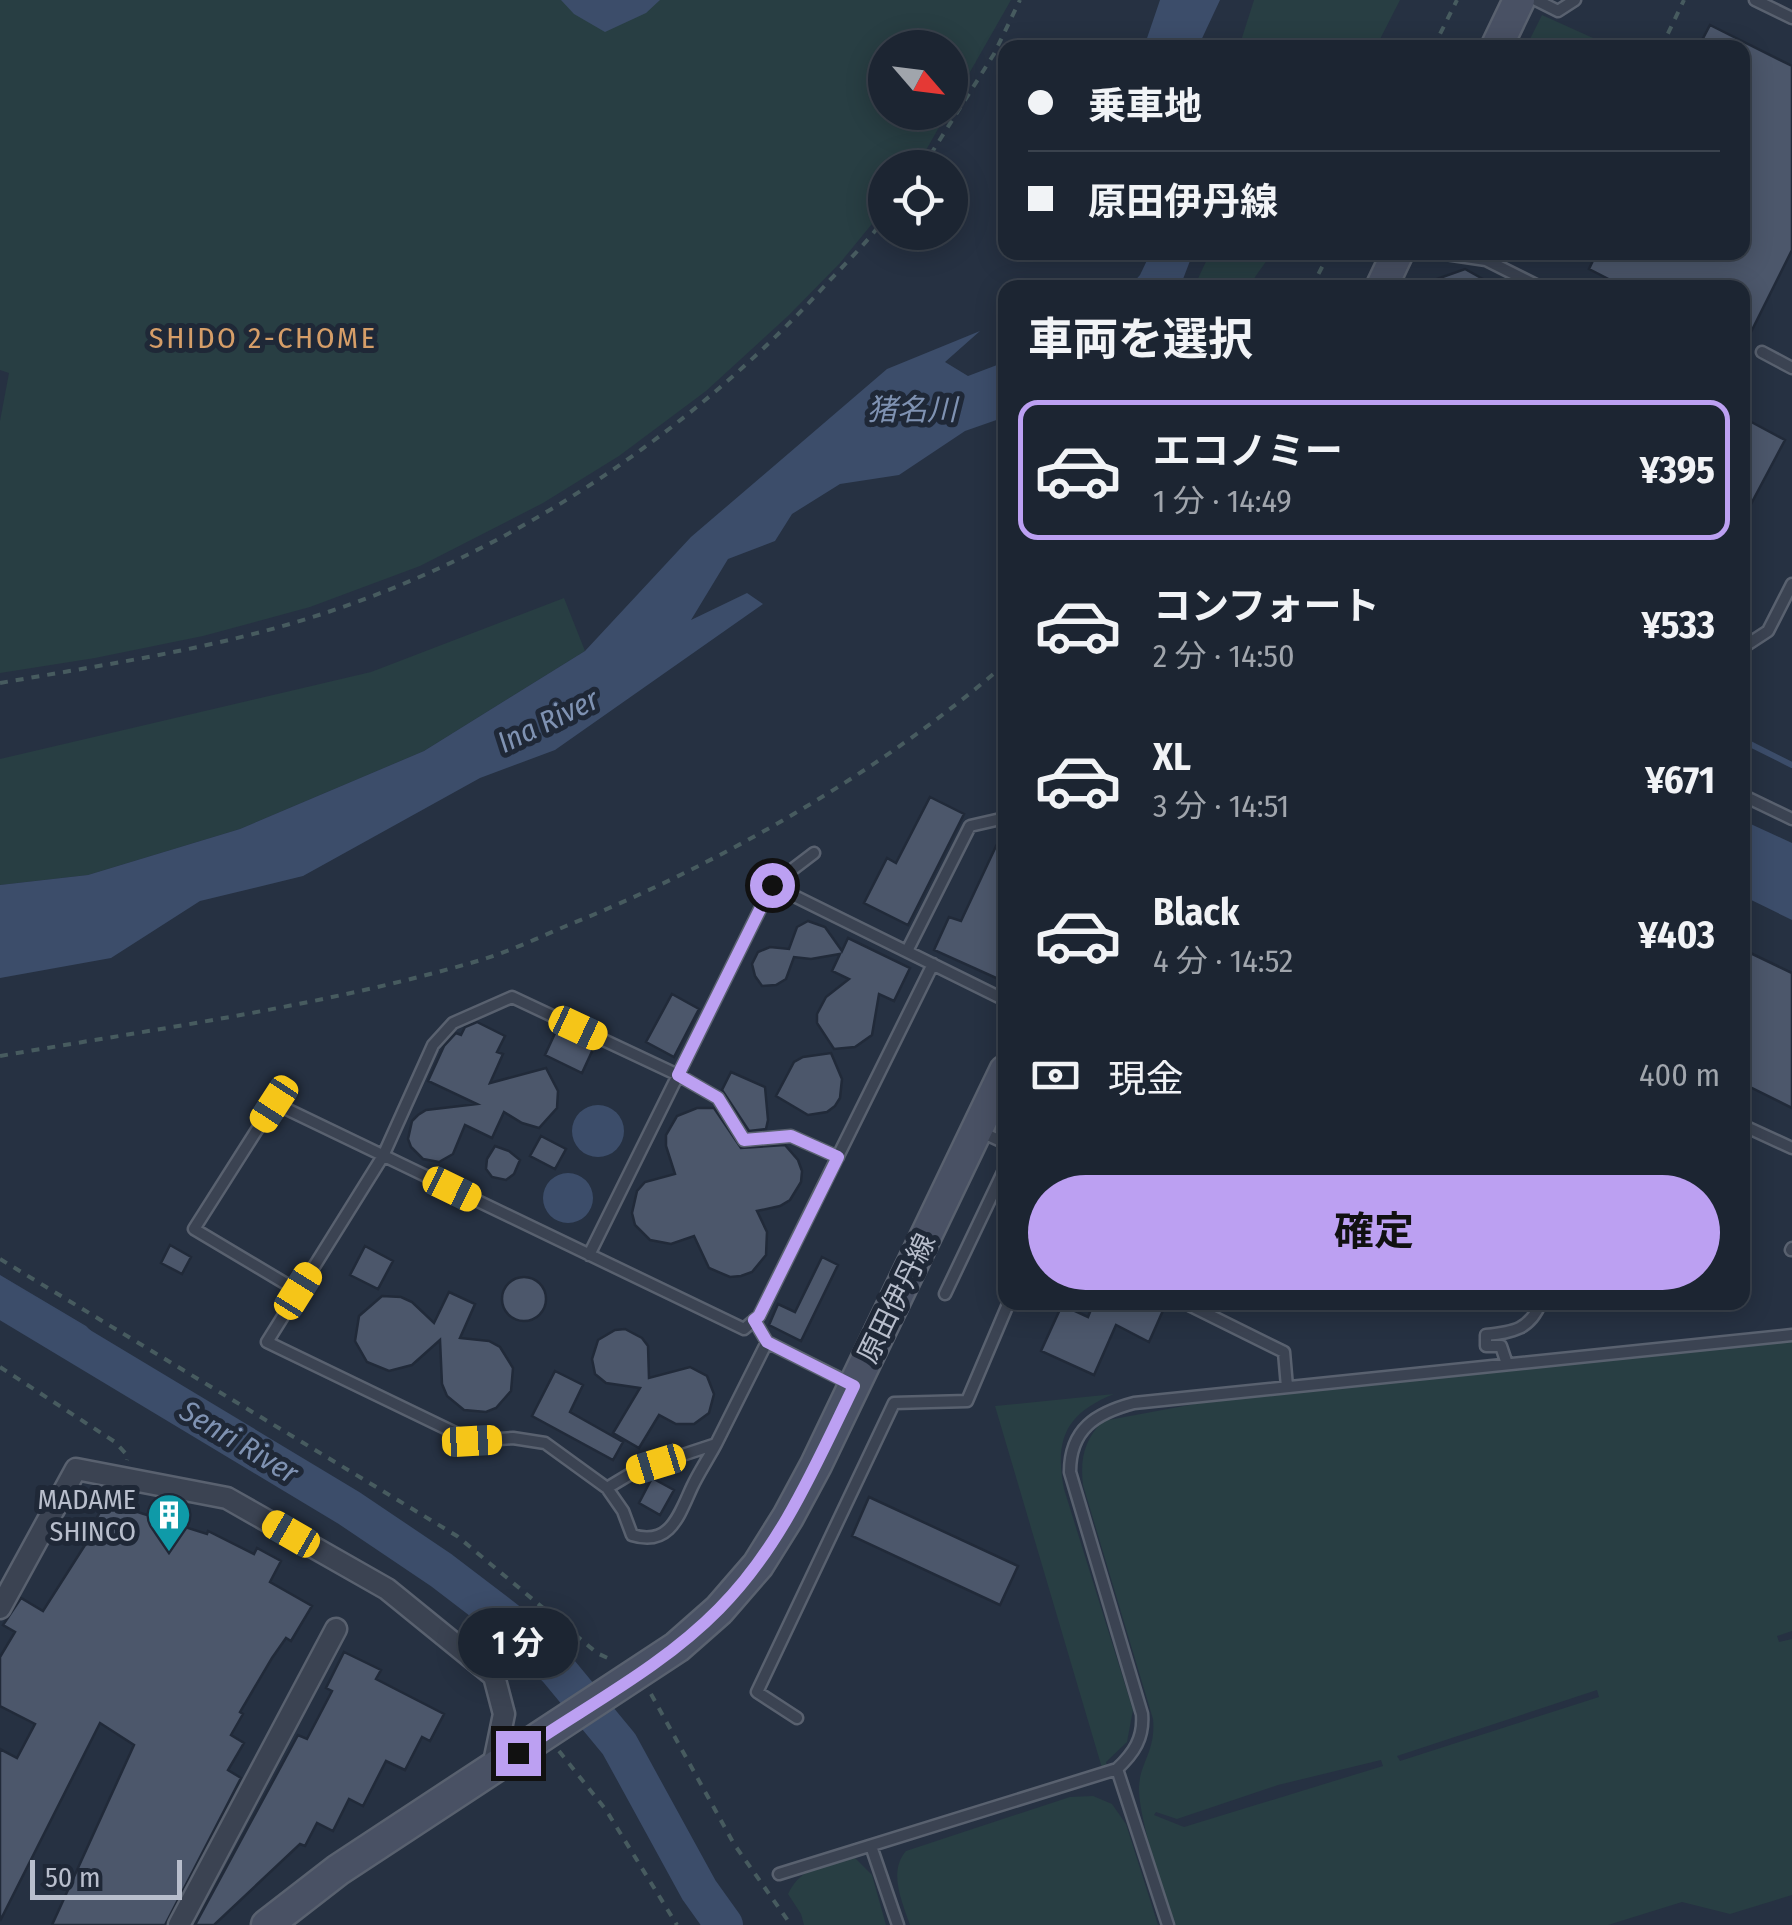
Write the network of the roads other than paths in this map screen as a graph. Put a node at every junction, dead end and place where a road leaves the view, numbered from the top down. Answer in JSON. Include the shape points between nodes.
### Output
{"nodes":[{"id":1,"x":1519,"y":0,"type":"edge"},
{"id":2,"x":1536,"y":0,"type":"edge"},
{"id":3,"x":1575,"y":0,"type":"edge"},
{"id":4,"x":1754,"y":0,"type":"edge"},
{"id":5,"x":1792,"y":18,"type":"edge"},
{"id":6,"x":1500,"y":40,"type":"edge"},
{"id":7,"x":1486,"y":260,"type":"edge"},
{"id":8,"x":1526,"y":280,"type":"edge"},
{"id":9,"x":1762,"y":352,"type":"dead end"},
{"id":10,"x":1792,"y":368,"type":"edge"},
{"id":11,"x":1792,"y":584,"type":"edge"},
{"id":12,"x":1750,"y":643,"type":"edge"},
{"id":13,"x":1750,"y":799,"type":"edge"},
{"id":14,"x":1792,"y":819,"type":"edge"},
{"id":15,"x":998,"y":820,"type":"edge"},
{"id":16,"x":814,"y":853,"type":"dead end"},
{"id":17,"x":772,"y":885,"type":"junction"},
{"id":18,"x":908,"y":952,"type":"junction"},
{"id":19,"x":933,"y":964,"type":"junction"},
{"id":20,"x":998,"y":996,"type":"edge"},
{"id":21,"x":678,"y":1075,"type":"junction"},
{"id":22,"x":998,"y":1084,"type":"edge"},
{"id":23,"x":1750,"y":1128,"type":"edge"},
{"id":24,"x":976,"y":1130,"type":"junction"},
{"id":25,"x":998,"y":1141,"type":"edge"},
{"id":26,"x":1792,"y":1148,"type":"edge"},
{"id":27,"x":383,"y":1156,"type":"junction"},
{"id":28,"x":838,"y":1157,"type":"junction"},
{"id":29,"x":998,"y":1183,"type":"edge"},
{"id":30,"x":589,"y":1255,"type":"junction"},
{"id":31,"x":298,"y":1291,"type":"junction"},
{"id":32,"x":945,"y":1294,"type":"dead end"},
{"id":33,"x":1006,"y":1310,"type":"edge"},
{"id":34,"x":1199,"y":1310,"type":"edge"},
{"id":35,"x":1536,"y":1310,"type":"edge"},
{"id":36,"x":754,"y":1320,"type":"junction"},
{"id":37,"x":1792,"y":1334,"type":"edge"},
{"id":38,"x":767,"y":1342,"type":"junction"},
{"id":39,"x":1507,"y":1364,"type":"junction"},
{"id":40,"x":854,"y":1386,"type":"junction"},
{"id":41,"x":1287,"y":1387,"type":"junction"},
{"id":42,"x":716,"y":1444,"type":"junction"},
{"id":43,"x":607,"y":1488,"type":"junction"},
{"id":44,"x":0,"y":1608,"type":"edge"},
{"id":45,"x":336,"y":1629,"type":"dead end"},
{"id":46,"x":796,"y":1718,"type":"dead end"},
{"id":47,"x":1117,"y":1769,"type":"junction"},
{"id":48,"x":492,"y":1772,"type":"junction"},
{"id":49,"x":870,"y":1846,"type":"junction"},
{"id":50,"x":779,"y":1874,"type":"dead end"},
{"id":51,"x":179,"y":1925,"type":"edge"},
{"id":52,"x":267,"y":1925,"type":"edge"},
{"id":53,"x":898,"y":1925,"type":"edge"},
{"id":54,"x":1168,"y":1925,"type":"edge"}],
"edges":[{"from":1,"to":6,"type":"street"},
{"from":2,"to":3,"type":"lane","via":[[1558,11]]},
{"from":4,"to":5,"type":"lane"},
{"from":7,"to":8,"type":"lane"},
{"from":9,"to":10,"type":"lane"},
{"from":11,"to":12,"type":"lane","via":[[1768,632]]},
{"from":13,"to":14,"type":"lane"},
{"from":15,"to":18,"type":"lane","via":[[970,826]]},
{"from":16,"to":17,"type":"lane"},
{"from":17,"to":18,"type":"lane"},
{"from":17,"to":21,"type":"lane"},
{"from":18,"to":19,"type":"lane"},
{"from":19,"to":20,"type":"lane"},
{"from":19,"to":28,"type":"lane"},
{"from":21,"to":27,"type":"lane","via":[[512,997],[453,1023],[433,1045]]},
{"from":21,"to":28,"type":"lane","via":[[718,1098],[744,1140],[791,1136]]},
{"from":21,"to":30,"type":"lane"},
{"from":22,"to":24,"type":"street","name":"原田伊丹線"},
{"from":23,"to":26,"type":"lane"},
{"from":24,"to":25,"type":"lane"},
{"from":24,"to":40,"type":"street","name":"原田伊丹線"},
{"from":27,"to":30,"type":"lane"},
{"from":27,"to":31,"type":"lane"},
{"from":27,"to":31,"type":"lane","via":[[274,1104],[194,1229]]},
{"from":28,"to":36,"type":"lane"},
{"from":29,"to":32,"type":"lane"},
{"from":30,"to":36,"type":"lane","via":[[744,1329]]},
{"from":31,"to":43,"type":"lane","via":[[267,1342],[472,1441],[545,1443]]},
{"from":33,"to":46,"type":"lane","via":[[967,1401],[894,1403],[758,1692]]},
{"from":34,"to":41,"type":"lane","via":[[1284,1352]]},
{"from":35,"to":39,"type":"lane","via":[[1520,1330],[1486,1334],[1486,1346],[1501,1346]]},
{"from":36,"to":38,"type":"lane"},
{"from":37,"to":39,"type":"lane"},
{"from":38,"to":40,"type":"lane"},
{"from":38,"to":42,"type":"lane"},
{"from":39,"to":41,"type":"lane"},
{"from":40,"to":48,"type":"street","name":"原田伊丹線","via":[[758,1565],[719,1610]]},
{"from":41,"to":47,"type":"lane","via":[[1134,1403],[1092,1419],[1074,1443],[1070,1472],[1142,1714],[1144,1731]]},
{"from":42,"to":43,"type":"lane","via":[[637,1470]]},
{"from":42,"to":43,"type":"lane","via":[[680,1517],[647,1540],[632,1535]]},
{"from":44,"to":48,"type":"street","via":[[76,1468],[227,1498],[387,1589],[494,1676],[504,1714]]},
{"from":45,"to":51,"type":"street"},
{"from":47,"to":49,"type":"lane"},
{"from":47,"to":54,"type":"lane"},
{"from":48,"to":52,"type":"street","name":"原田伊丹線","via":[[338,1870]]},
{"from":49,"to":50,"type":"lane"},
{"from":49,"to":53,"type":"lane"}]}
